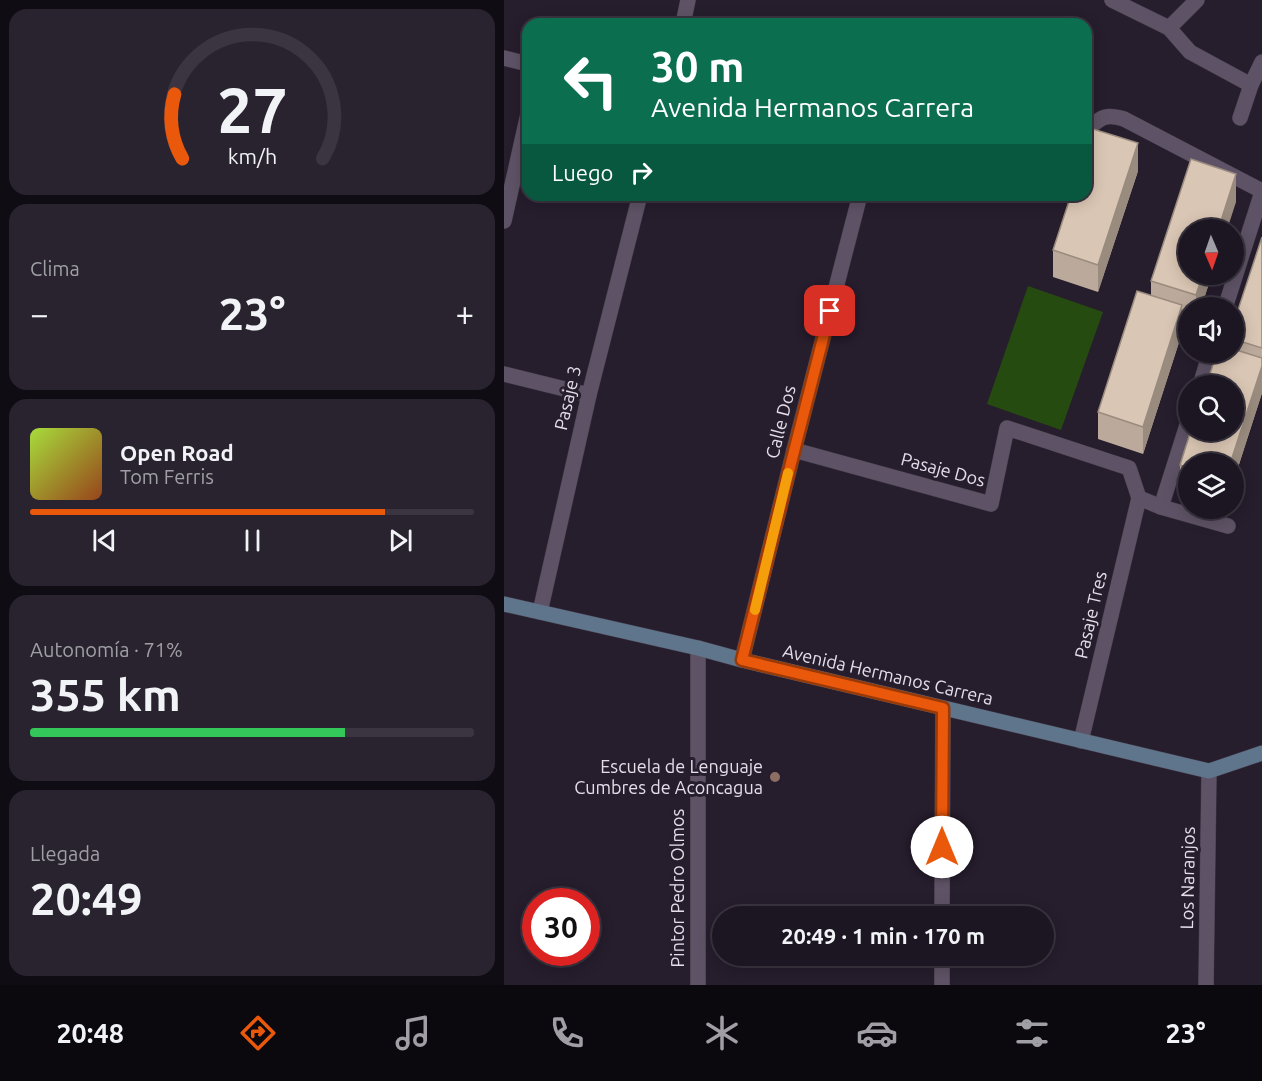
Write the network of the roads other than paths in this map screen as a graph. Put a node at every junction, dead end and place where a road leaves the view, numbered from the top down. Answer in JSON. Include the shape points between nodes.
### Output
{"nodes":[{"id":1,"x":688,"y":0,"type":"edge"},
{"id":2,"x":1112,"y":0,"type":"edge"},
{"id":3,"x":1197,"y":0,"type":"edge"},
{"id":4,"x":684,"y":18,"type":"edge"},
{"id":5,"x":1169,"y":28,"type":"junction"},
{"id":6,"x":504,"y":58,"type":"edge"},
{"id":7,"x":522,"y":62,"type":"edge"},
{"id":8,"x":1262,"y":62,"type":"edge"},
{"id":9,"x":1251,"y":86,"type":"junction"},
{"id":10,"x":1240,"y":118,"type":"dead end"},
{"id":11,"x":1092,"y":125,"type":"edge"},
{"id":12,"x":522,"y":141,"type":"edge"},
{"id":13,"x":1262,"y":192,"type":"edge"},
{"id":14,"x":638,"y":201,"type":"edge"},
{"id":15,"x":858,"y":201,"type":"edge"},
{"id":16,"x":504,"y":221,"type":"edge"},
{"id":17,"x":1229,"y":297,"type":"edge"},
{"id":18,"x":504,"y":374,"type":"edge"},
{"id":19,"x":589,"y":395,"type":"junction"},
{"id":20,"x":1182,"y":441,"type":"edge"},
{"id":21,"x":794,"y":450,"type":"junction"},
{"id":22,"x":1138,"y":498,"type":"junction"},
{"id":23,"x":1161,"y":507,"type":"junction"},
{"id":24,"x":1228,"y":526,"type":"dead end"},
{"id":25,"x":504,"y":604,"type":"edge"},
{"id":26,"x":540,"y":612,"type":"junction"},
{"id":27,"x":698,"y":648,"type":"junction"},
{"id":28,"x":742,"y":660,"type":"junction"},
{"id":29,"x":943,"y":708,"type":"junction"},
{"id":30,"x":1081,"y":741,"type":"junction"},
{"id":31,"x":1262,"y":753,"type":"edge"},
{"id":32,"x":1209,"y":771,"type":"junction"},
{"id":33,"x":942,"y":906,"type":"edge"},
{"id":34,"x":942,"y":966,"type":"edge"},
{"id":35,"x":698,"y":985,"type":"edge"},
{"id":36,"x":942,"y":985,"type":"edge"},
{"id":37,"x":1206,"y":985,"type":"edge"}],
"edges":[{"from":1,"to":4,"type":"street"},
{"from":2,"to":5,"type":"street"},
{"from":3,"to":5,"type":"street"},
{"from":5,"to":9,"type":"street","via":[[1190,52]]},
{"from":6,"to":7,"type":"street"},
{"from":8,"to":9,"type":"street"},
{"from":9,"to":10,"type":"street"},
{"from":11,"to":13,"type":"street","via":[[1103,117],[1124,119]]},
{"from":12,"to":16,"type":"street"},
{"from":13,"to":17,"type":"street"},
{"from":14,"to":19,"type":"street","name":"Pasaje 3"},
{"from":15,"to":21,"type":"street","name":"Calle Dos"},
{"from":18,"to":19,"type":"street"},
{"from":19,"to":26,"type":"street","name":"Pasaje 3"},
{"from":20,"to":23,"type":"street"},
{"from":21,"to":22,"type":"street","name":"Pasaje Dos","via":[[991,504],[1007,428],[1129,468]]},
{"from":21,"to":28,"type":"street","name":"Calle Dos"},
{"from":22,"to":23,"type":"street"},
{"from":22,"to":30,"type":"street","name":"Pasaje Tres"},
{"from":23,"to":24,"type":"street"},
{"from":25,"to":26,"type":"street","name":"Avenida Hermanos Carrera"},
{"from":26,"to":27,"type":"street","name":"Avenida Hermanos Carrera"},
{"from":27,"to":28,"type":"street","name":"Avenida Hermanos Carrera"},
{"from":27,"to":35,"type":"street","name":"Pintor Pedro Olmos"},
{"from":28,"to":29,"type":"street","name":"Avenida Hermanos Carrera"},
{"from":29,"to":30,"type":"street","name":"Avenida Hermanos Carrera"},
{"from":29,"to":33,"type":"street"},
{"from":30,"to":32,"type":"street","name":"Avenida Hermanos Carrera"},
{"from":31,"to":32,"type":"street"},
{"from":32,"to":37,"type":"street","name":"Los Naranjos"},
{"from":34,"to":36,"type":"street"}]}
